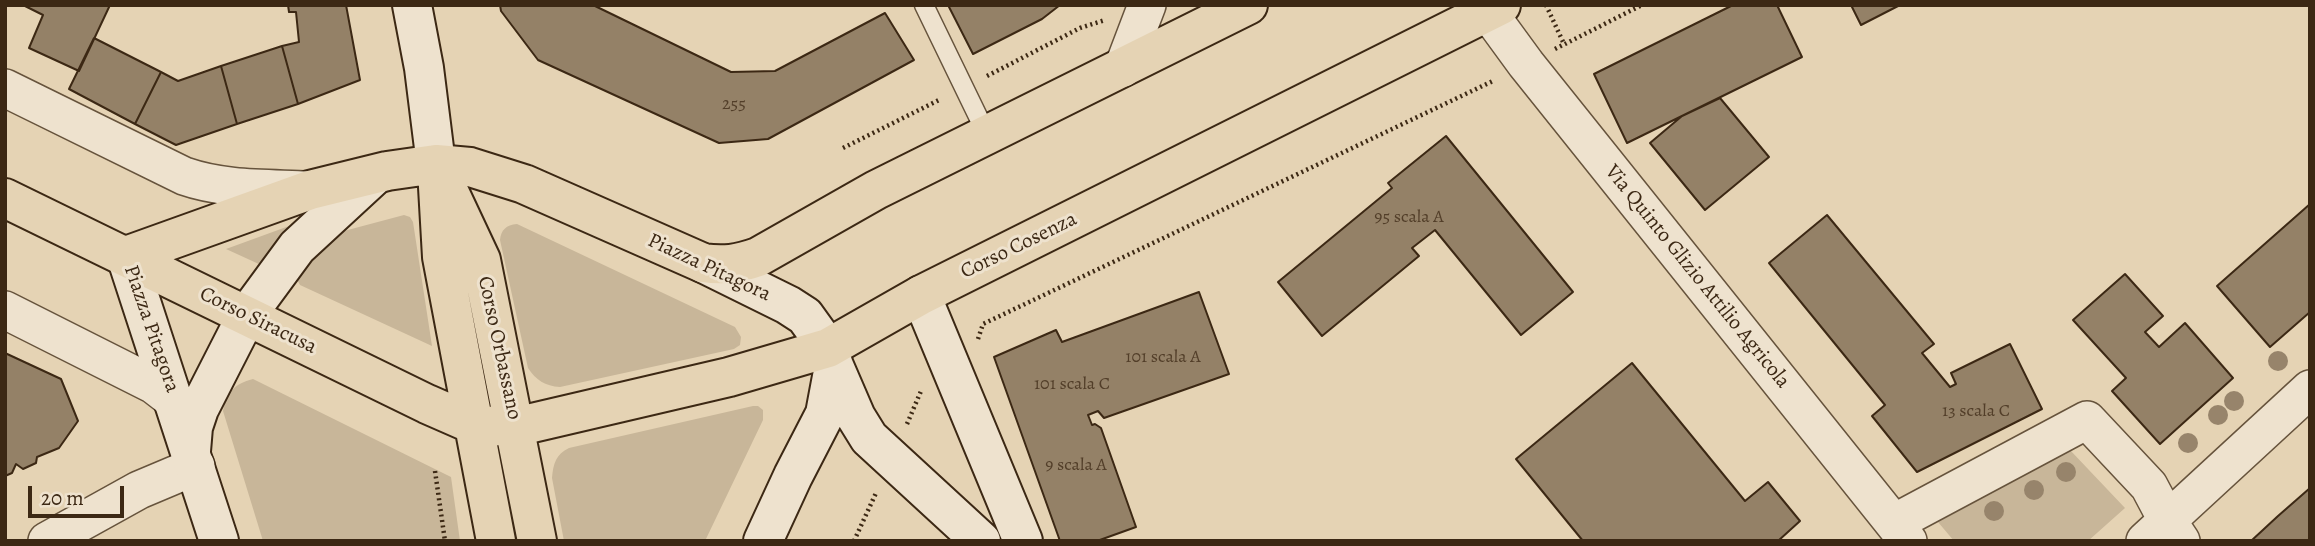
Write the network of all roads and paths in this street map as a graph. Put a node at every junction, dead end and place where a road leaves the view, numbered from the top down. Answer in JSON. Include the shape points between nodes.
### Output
{"nodes":[{"id":1,"x":412,"y":5,"type":"edge"},
{"id":2,"x":924,"y":5,"type":"edge"},
{"id":3,"x":1248,"y":5,"type":"edge"},
{"id":4,"x":1546,"y":5,"type":"edge"},
{"id":5,"x":1642,"y":5,"type":"edge"},
{"id":6,"x":1147,"y":6,"type":"edge"},
{"id":7,"x":1495,"y":8,"type":"edge"},
{"id":8,"x":1527,"y":64,"type":"junction"},
{"id":9,"x":1123,"y":68,"type":"junction"},
{"id":10,"x":965,"y":87,"type":"junction"},
{"id":11,"x":5,"y":88,"type":"edge"},
{"id":12,"x":987,"y":135,"type":"junction"},
{"id":13,"x":843,"y":148,"type":"dead end"},
{"id":14,"x":436,"y":164,"type":"junction"},
{"id":15,"x":375,"y":175,"type":"junction"},
{"id":16,"x":310,"y":190,"type":"junction"},
{"id":17,"x":5,"y":198,"type":"edge"},
{"id":18,"x":126,"y":256,"type":"junction"},
{"id":19,"x":703,"y":263,"type":"junction"},
{"id":20,"x":921,"y":295,"type":"junction"},
{"id":21,"x":5,"y":310,"type":"edge"},
{"id":22,"x":247,"y":315,"type":"junction"},
{"id":23,"x":983,"y":324,"type":"dead end"},
{"id":24,"x":831,"y":357,"type":"junction"},
{"id":25,"x":2310,"y":389,"type":"edge"},
{"id":26,"x":176,"y":402,"type":"junction"},
{"id":27,"x":475,"y":425,"type":"junction"},
{"id":28,"x":515,"y":427,"type":"junction"},
{"id":29,"x":193,"y":458,"type":"junction"},
{"id":30,"x":435,"y":471,"type":"dead end"},
{"id":31,"x":1901,"y":532,"type":"edge"},
{"id":32,"x":2164,"y":534,"type":"edge"},
{"id":33,"x":47,"y":541,"type":"edge"},
{"id":34,"x":219,"y":541,"type":"edge"},
{"id":35,"x":445,"y":541,"type":"edge"},
{"id":36,"x":496,"y":541,"type":"edge"},
{"id":37,"x":537,"y":541,"type":"edge"},
{"id":38,"x":763,"y":541,"type":"edge"},
{"id":39,"x":981,"y":541,"type":"edge"},
{"id":40,"x":1023,"y":541,"type":"edge"}],
"edges":[{"from":1,"to":14,"type":"street","name":"Corso Orbassano"},
{"from":2,"to":10,"type":"lane"},
{"from":3,"to":9,"type":"main road"},
{"from":4,"to":5,"type":"path","via":[[1564,44]]},
{"from":6,"to":9,"type":"street"},
{"from":6,"to":10,"type":"path","via":[[1080,28]]},
{"from":7,"to":8,"type":"street","name":"Via Quinto Glizio Attilio Agricola"},
{"from":7,"to":20,"type":"main road","name":"Corso Cosenza"},
{"from":8,"to":23,"type":"path"},
{"from":8,"to":31,"type":"street","name":"Via Quinto Glizio Attilio Agricola"},
{"from":9,"to":12,"type":"main road"},
{"from":10,"to":12,"type":"lane"},
{"from":10,"to":13,"type":"path"},
{"from":11,"to":16,"type":"street","via":[[184,176],[221,186]]},
{"from":12,"to":19,"type":"main road","via":[[864,196],[758,257],[723,266]]},
{"from":14,"to":15,"type":"main road","name":"Piazza Pitagora"},
{"from":14,"to":19,"type":"main road","name":"Piazza Pitagora","via":[[470,167],[524,184]]},
{"from":14,"to":27,"type":"main road","name":"Corso Orbassano","via":[[442,257]]},
{"from":14,"to":28,"type":"main road","name":"Corso Orbassano","via":[[481,260]]},
{"from":15,"to":16,"type":"main road","name":"Piazza Pitagora"},
{"from":15,"to":22,"type":"street","name":"Piazza Pitagora","via":[[296,247]]},
{"from":16,"to":18,"type":"main road","name":"Piazza Pitagora"},
{"from":17,"to":18,"type":"main road","name":"Corso Siracusa"},
{"from":18,"to":22,"type":"main road","name":"Corso Siracusa"},
{"from":18,"to":26,"type":"street","name":"Piazza Pitagora"},
{"from":19,"to":24,"type":"street","name":"Piazza Pitagora","via":[[805,316]]},
{"from":20,"to":24,"type":"main road","name":"Corso Cosenza"},
{"from":20,"to":40,"type":"street"},
{"from":21,"to":26,"type":"street","via":[[154,385]]},
{"from":22,"to":27,"type":"main road","name":"Corso Siracusa"},
{"from":22,"to":29,"type":"street","name":"Piazza Pitagora","via":[[199,409],[193,427]]},
{"from":24,"to":28,"type":"main road","name":"Corso Cosenza"},
{"from":24,"to":38,"type":"street","via":[[825,414]]},
{"from":24,"to":39,"type":"street","via":[[869,438]]},
{"from":25,"to":32,"type":"street"},
{"from":26,"to":29,"type":"street","name":"Piazza Pitagora"},
{"from":27,"to":28,"type":"main road","name":"Corso Siracusa"},
{"from":27,"to":36,"type":"main road","name":"Corso Orbassano"},
{"from":28,"to":37,"type":"main road","name":"Corso Orbassano"},
{"from":29,"to":33,"type":"street"},
{"from":29,"to":34,"type":"street","name":"Piazza Pitagora"},
{"from":30,"to":35,"type":"path"},
{"from":31,"to":32,"type":"street","via":[[2087,420],[2149,485]]}]}
